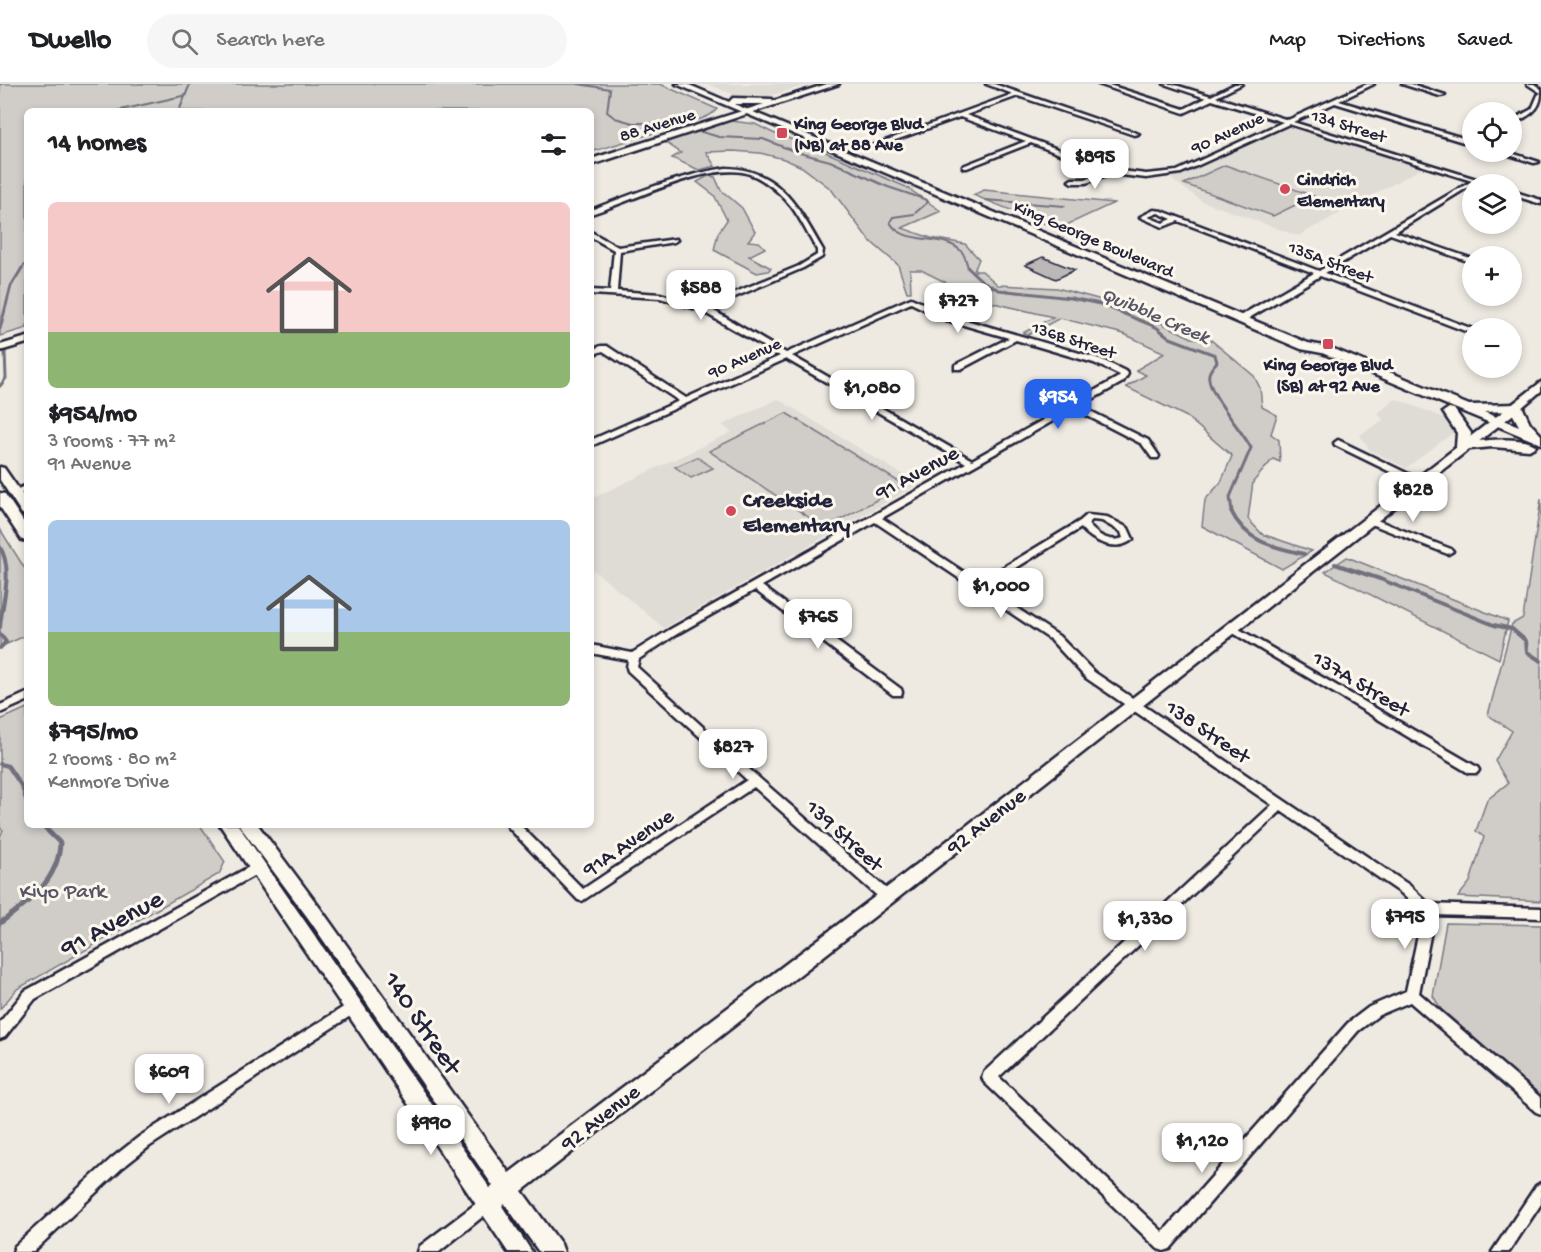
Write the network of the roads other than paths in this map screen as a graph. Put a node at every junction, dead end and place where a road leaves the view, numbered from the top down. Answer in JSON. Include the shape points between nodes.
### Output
{"nodes":[{"id":1,"x":680,"y":84,"type":"edge"},
{"id":2,"x":692,"y":84,"type":"edge"},
{"id":3,"x":821,"y":84,"type":"edge"},
{"id":4,"x":836,"y":84,"type":"edge"},
{"id":5,"x":989,"y":84,"type":"edge"},
{"id":6,"x":1101,"y":84,"type":"edge"},
{"id":7,"x":1167,"y":84,"type":"edge"},
{"id":8,"x":1239,"y":84,"type":"edge"},
{"id":9,"x":1371,"y":84,"type":"edge"},
{"id":10,"x":1405,"y":84,"type":"edge"},
{"id":11,"x":1530,"y":84,"type":"edge"},
{"id":12,"x":1541,"y":93,"type":"edge"},
{"id":13,"x":1018,"y":94,"type":"junction"},
{"id":14,"x":1442,"y":95,"type":"dead end"},
{"id":15,"x":1211,"y":98,"type":"junction"},
{"id":16,"x":769,"y":101,"type":"junction"},
{"id":17,"x":1335,"y":101,"type":"junction"},
{"id":18,"x":730,"y":103,"type":"junction"},
{"id":19,"x":748,"y":110,"type":"junction"},
{"id":20,"x":961,"y":115,"type":"junction"},
{"id":21,"x":725,"y":117,"type":"junction"},
{"id":22,"x":1522,"y":117,"type":"edge"},
{"id":23,"x":766,"y":121,"type":"junction"},
{"id":24,"x":1289,"y":122,"type":"junction"},
{"id":25,"x":689,"y":129,"type":"junction"},
{"id":26,"x":1136,"y":134,"type":"dead end"},
{"id":27,"x":1462,"y":139,"type":"edge"},
{"id":28,"x":1032,"y":141,"type":"junction"},
{"id":29,"x":874,"y":146,"type":"dead end"},
{"id":30,"x":594,"y":156,"type":"edge"},
{"id":31,"x":1522,"y":158,"type":"edge"},
{"id":32,"x":594,"y":161,"type":"edge"},
{"id":33,"x":869,"y":162,"type":"junction"},
{"id":34,"x":1536,"y":162,"type":"dead end"},
{"id":35,"x":965,"y":167,"type":"dead end"},
{"id":36,"x":1112,"y":171,"type":"junction"},
{"id":37,"x":1462,"y":176,"type":"edge"},
{"id":38,"x":1072,"y":182,"type":"dead end"},
{"id":39,"x":1462,"y":190,"type":"edge"},
{"id":40,"x":1522,"y":196,"type":"edge"},
{"id":41,"x":1541,"y":202,"type":"edge"},
{"id":42,"x":594,"y":211,"type":"edge"},
{"id":43,"x":1178,"y":219,"type":"dead end"},
{"id":44,"x":1390,"y":232,"type":"junction"},
{"id":45,"x":594,"y":236,"type":"edge"},
{"id":46,"x":674,"y":240,"type":"dead end"},
{"id":47,"x":617,"y":249,"type":"junction"},
{"id":48,"x":1462,"y":257,"type":"edge"},
{"id":49,"x":1320,"y":273,"type":"junction"},
{"id":50,"x":594,"y":292,"type":"edge"},
{"id":51,"x":613,"y":292,"type":"junction"},
{"id":52,"x":911,"y":300,"type":"joint"},
{"id":53,"x":703,"y":308,"type":"junction"},
{"id":54,"x":1240,"y":319,"type":"junction"},
{"id":55,"x":1462,"y":328,"type":"edge"},
{"id":56,"x":24,"y":333,"type":"edge"},
{"id":57,"x":1016,"y":338,"type":"junction"},
{"id":58,"x":0,"y":341,"type":"edge"},
{"id":59,"x":24,"y":341,"type":"edge"},
{"id":60,"x":1305,"y":346,"type":"junction"},
{"id":61,"x":0,"y":348,"type":"edge"},
{"id":62,"x":594,"y":352,"type":"edge"},
{"id":63,"x":785,"y":356,"type":"junction"},
{"id":64,"x":958,"y":367,"type":"dead end"},
{"id":65,"x":1125,"y":374,"type":"joint"},
{"id":66,"x":1541,"y":385,"type":"edge"},
{"id":67,"x":685,"y":401,"type":"junction"},
{"id":68,"x":1074,"y":406,"type":"junction"},
{"id":69,"x":1463,"y":407,"type":"junction"},
{"id":70,"x":1516,"y":407,"type":"junction"},
{"id":71,"x":1449,"y":412,"type":"junction"},
{"id":72,"x":1492,"y":425,"type":"junction"},
{"id":73,"x":594,"y":442,"type":"edge"},
{"id":74,"x":1338,"y":443,"type":"dead end"},
{"id":75,"x":1537,"y":444,"type":"edge"},
{"id":76,"x":1463,"y":447,"type":"junction"},
{"id":77,"x":1155,"y":456,"type":"dead end"},
{"id":78,"x":973,"y":464,"type":"junction"},
{"id":79,"x":0,"y":471,"type":"edge"},
{"id":80,"x":1418,"y":482,"type":"junction"},
{"id":81,"x":21,"y":490,"type":"edge"},
{"id":82,"x":0,"y":497,"type":"edge"},
{"id":83,"x":876,"y":518,"type":"junction"},
{"id":84,"x":1369,"y":520,"type":"junction"},
{"id":85,"x":1083,"y":523,"type":"dead end"},
{"id":86,"x":24,"y":533,"type":"edge"},
{"id":87,"x":1448,"y":551,"type":"dead end"},
{"id":88,"x":756,"y":586,"type":"junction"},
{"id":89,"x":978,"y":587,"type":"junction"},
{"id":90,"x":1232,"y":628,"type":"junction"},
{"id":91,"x":594,"y":650,"type":"edge"},
{"id":92,"x":634,"y":657,"type":"junction"},
{"id":93,"x":897,"y":692,"type":"dead end"},
{"id":94,"x":24,"y":698,"type":"edge"},
{"id":95,"x":1134,"y":705,"type":"junction"},
{"id":96,"x":0,"y":709,"type":"edge"},
{"id":97,"x":1473,"y":770,"type":"dead end"},
{"id":98,"x":755,"y":781,"type":"junction"},
{"id":99,"x":1280,"y":804,"type":"junction"},
{"id":100,"x":231,"y":828,"type":"edge"},
{"id":101,"x":250,"y":828,"type":"edge"},
{"id":102,"x":516,"y":828,"type":"edge"},
{"id":103,"x":258,"y":867,"type":"junction"},
{"id":104,"x":887,"y":897,"type":"junction"},
{"id":105,"x":1426,"y":909,"type":"junction"},
{"id":106,"x":314,"y":913,"type":"junction"},
{"id":107,"x":1541,"y":913,"type":"edge"},
{"id":108,"x":1412,"y":995,"type":"junction"},
{"id":109,"x":353,"y":1006,"type":"junction"},
{"id":110,"x":0,"y":1033,"type":"edge"},
{"id":111,"x":1541,"y":1107,"type":"edge"},
{"id":112,"x":507,"y":1188,"type":"junction"},
{"id":113,"x":1541,"y":1191,"type":"edge"},
{"id":114,"x":488,"y":1204,"type":"junction"},
{"id":115,"x":21,"y":1252,"type":"edge"},
{"id":116,"x":426,"y":1252,"type":"edge"},
{"id":117,"x":521,"y":1252,"type":"edge"},
{"id":118,"x":553,"y":1252,"type":"edge"},
{"id":119,"x":1500,"y":1252,"type":"edge"}],
"edges":[{"from":1,"to":18,"type":"main road","name":"King George Boulevard"},
{"from":2,"to":18,"type":"main road","name":"King George Boulevard"},
{"from":3,"to":16,"type":"main road","name":"88 Avenue"},
{"from":4,"to":19,"type":"main road","name":"88 Avenue"},
{"from":5,"to":13,"type":"street"},
{"from":6,"to":15,"type":"street","via":[[1184,111]]},
{"from":7,"to":15,"type":"street","name":"134 Street"},
{"from":8,"to":15,"type":"street"},
{"from":9,"to":17,"type":"street","name":"90 Avenue"},
{"from":10,"to":14,"type":"street"},
{"from":11,"to":12,"type":"street"},
{"from":12,"to":22,"type":"street","via":[[1534,110]]},
{"from":13,"to":20,"type":"street"},
{"from":13,"to":26,"type":"street"},
{"from":15,"to":24,"type":"street","name":"134 Street"},
{"from":16,"to":18,"type":"main road"},
{"from":16,"to":19,"type":"main road","name":"88 Avenue"},
{"from":17,"to":24,"type":"street","name":"90 Avenue"},
{"from":17,"to":27,"type":"street"},
{"from":18,"to":19,"type":"main road","name":"King George Boulevard"},
{"from":18,"to":21,"type":"main road"},
{"from":19,"to":21,"type":"main road","name":"88 Avenue"},
{"from":19,"to":23,"type":"main road","name":"King George Boulevard"},
{"from":19,"to":33,"type":"main road","name":"King George Boulevard","via":[[859,154]]},
{"from":20,"to":28,"type":"street"},
{"from":20,"to":29,"type":"street"},
{"from":21,"to":23,"type":"main road"},
{"from":21,"to":25,"type":"main road","name":"88 Avenue"},
{"from":23,"to":33,"type":"main road","name":"King George Boulevard"},
{"from":24,"to":36,"type":"street","name":"90 Avenue","via":[[1179,172],[1137,176]]},
{"from":24,"to":37,"type":"street","name":"134 Street"},
{"from":25,"to":30,"type":"main road","name":"88 Avenue"},
{"from":25,"to":32,"type":"main road","name":"88 Avenue"},
{"from":28,"to":35,"type":"street"},
{"from":28,"to":36,"type":"street"},
{"from":31,"to":34,"type":"street"},
{"from":33,"to":54,"type":"main road","name":"King George Boulevard"},
{"from":36,"to":38,"type":"street"},
{"from":39,"to":44,"type":"street"},
{"from":40,"to":41,"type":"street"},
{"from":42,"to":53,"type":"street","via":[[723,170],[756,174],[784,196],[793,205],[820,256]]},
{"from":43,"to":49,"type":"street","name":"135A Street"},
{"from":44,"to":48,"type":"street"},
{"from":44,"to":49,"type":"street"},
{"from":45,"to":47,"type":"street"},
{"from":46,"to":47,"type":"street"},
{"from":47,"to":51,"type":"street"},
{"from":49,"to":54,"type":"street"},
{"from":49,"to":55,"type":"street","name":"135A Street"},
{"from":50,"to":51,"type":"street"},
{"from":51,"to":53,"type":"street","via":[[660,296]]},
{"from":52,"to":57,"type":"street","name":"136B Street","via":[[949,318]]},
{"from":52,"to":63,"type":"street","name":"90 Avenue"},
{"from":53,"to":63,"type":"street"},
{"from":54,"to":60,"type":"main road","name":"King George Boulevard"},
{"from":56,"to":58,"type":"main road"},
{"from":57,"to":64,"type":"street"},
{"from":57,"to":65,"type":"street","name":"136B Street","via":[[1097,361]]},
{"from":59,"to":61,"type":"main road"},
{"from":60,"to":69,"type":"main road","name":"King George Boulevard","via":[[1325,350]]},
{"from":60,"to":71,"type":"main road","name":"King George Boulevard","via":[[1316,356]]},
{"from":62,"to":67,"type":"street","via":[[604,348]]},
{"from":63,"to":67,"type":"street","name":"90 Avenue"},
{"from":63,"to":78,"type":"street"},
{"from":65,"to":68,"type":"street","name":"91 Avenue"},
{"from":66,"to":70,"type":"main road","name":"92 Avenue"},
{"from":67,"to":73,"type":"street","name":"90 Avenue"},
{"from":68,"to":77,"type":"street","via":[[1145,442]]},
{"from":68,"to":78,"type":"street","name":"91 Avenue"},
{"from":69,"to":70,"type":"main road"},
{"from":69,"to":72,"type":"main road","name":"King George Boulevard"},
{"from":70,"to":72,"type":"main road","name":"92 Avenue"},
{"from":70,"to":75,"type":"main road"},
{"from":71,"to":72,"type":"main road","name":"King George Boulevard"},
{"from":71,"to":76,"type":"main road","via":[[1464,433]]},
{"from":72,"to":75,"type":"main road","name":"King George Boulevard"},
{"from":72,"to":76,"type":"main road","name":"92 Avenue"},
{"from":74,"to":80,"type":"street"},
{"from":75,"to":76,"type":"main road","via":[[1493,442]]},
{"from":76,"to":80,"type":"main road","name":"92 Avenue"},
{"from":78,"to":83,"type":"street","name":"91 Avenue"},
{"from":79,"to":81,"type":"main road"},
{"from":80,"to":84,"type":"main road","name":"92 Avenue"},
{"from":82,"to":86,"type":"main road"},
{"from":83,"to":88,"type":"street","name":"91 Avenue"},
{"from":83,"to":89,"type":"street","name":"138 Street"},
{"from":84,"to":87,"type":"street"},
{"from":84,"to":90,"type":"main road","name":"92 Avenue"},
{"from":85,"to":89,"type":"street"},
{"from":88,"to":92,"type":"street","name":"91 Avenue"},
{"from":88,"to":93,"type":"street"},
{"from":89,"to":95,"type":"street","name":"138 Street","via":[[1055,638],[1090,675]]},
{"from":90,"to":95,"type":"main road","name":"92 Avenue"},
{"from":90,"to":97,"type":"street","name":"137A Street"},
{"from":91,"to":92,"type":"street"},
{"from":92,"to":98,"type":"street","name":"139 Street","via":[[632,668]]},
{"from":94,"to":96,"type":"street"},
{"from":95,"to":99,"type":"street","name":"138 Street"},
{"from":95,"to":104,"type":"main road","name":"92 Avenue"},
{"from":98,"to":102,"type":"street","name":"91A Avenue","via":[[582,896]]},
{"from":98,"to":104,"type":"street","name":"139 Street"},
{"from":99,"to":105,"type":"street","name":"138 Street","via":[[1405,889]]},
{"from":99,"to":108,"type":"street","via":[[989,1077],[1164,1243],[1353,1027],[1374,1011]]},
{"from":100,"to":103,"type":"main road"},
{"from":101,"to":106,"type":"main road","name":"140 Street"},
{"from":103,"to":106,"type":"main road","via":[[270,866],[298,906]]},
{"from":103,"to":109,"type":"main road"},
{"from":103,"to":110,"type":"street","name":"91 Avenue","via":[[30,995]]},
{"from":104,"to":112,"type":"main road","name":"92 Avenue"},
{"from":105,"to":107,"type":"street"},
{"from":105,"to":108,"type":"street"},
{"from":106,"to":112,"type":"main road","name":"140 Street"},
{"from":108,"to":111,"type":"street"},
{"from":109,"to":114,"type":"main road"},
{"from":109,"to":115,"type":"street","via":[[145,1141]]},
{"from":112,"to":114,"type":"main road","name":"92 Avenue"},
{"from":112,"to":118,"type":"main road","name":"140 Street"},
{"from":113,"to":119,"type":"street"},
{"from":114,"to":116,"type":"street","name":"92 Avenue"},
{"from":114,"to":117,"type":"main road"}]}
